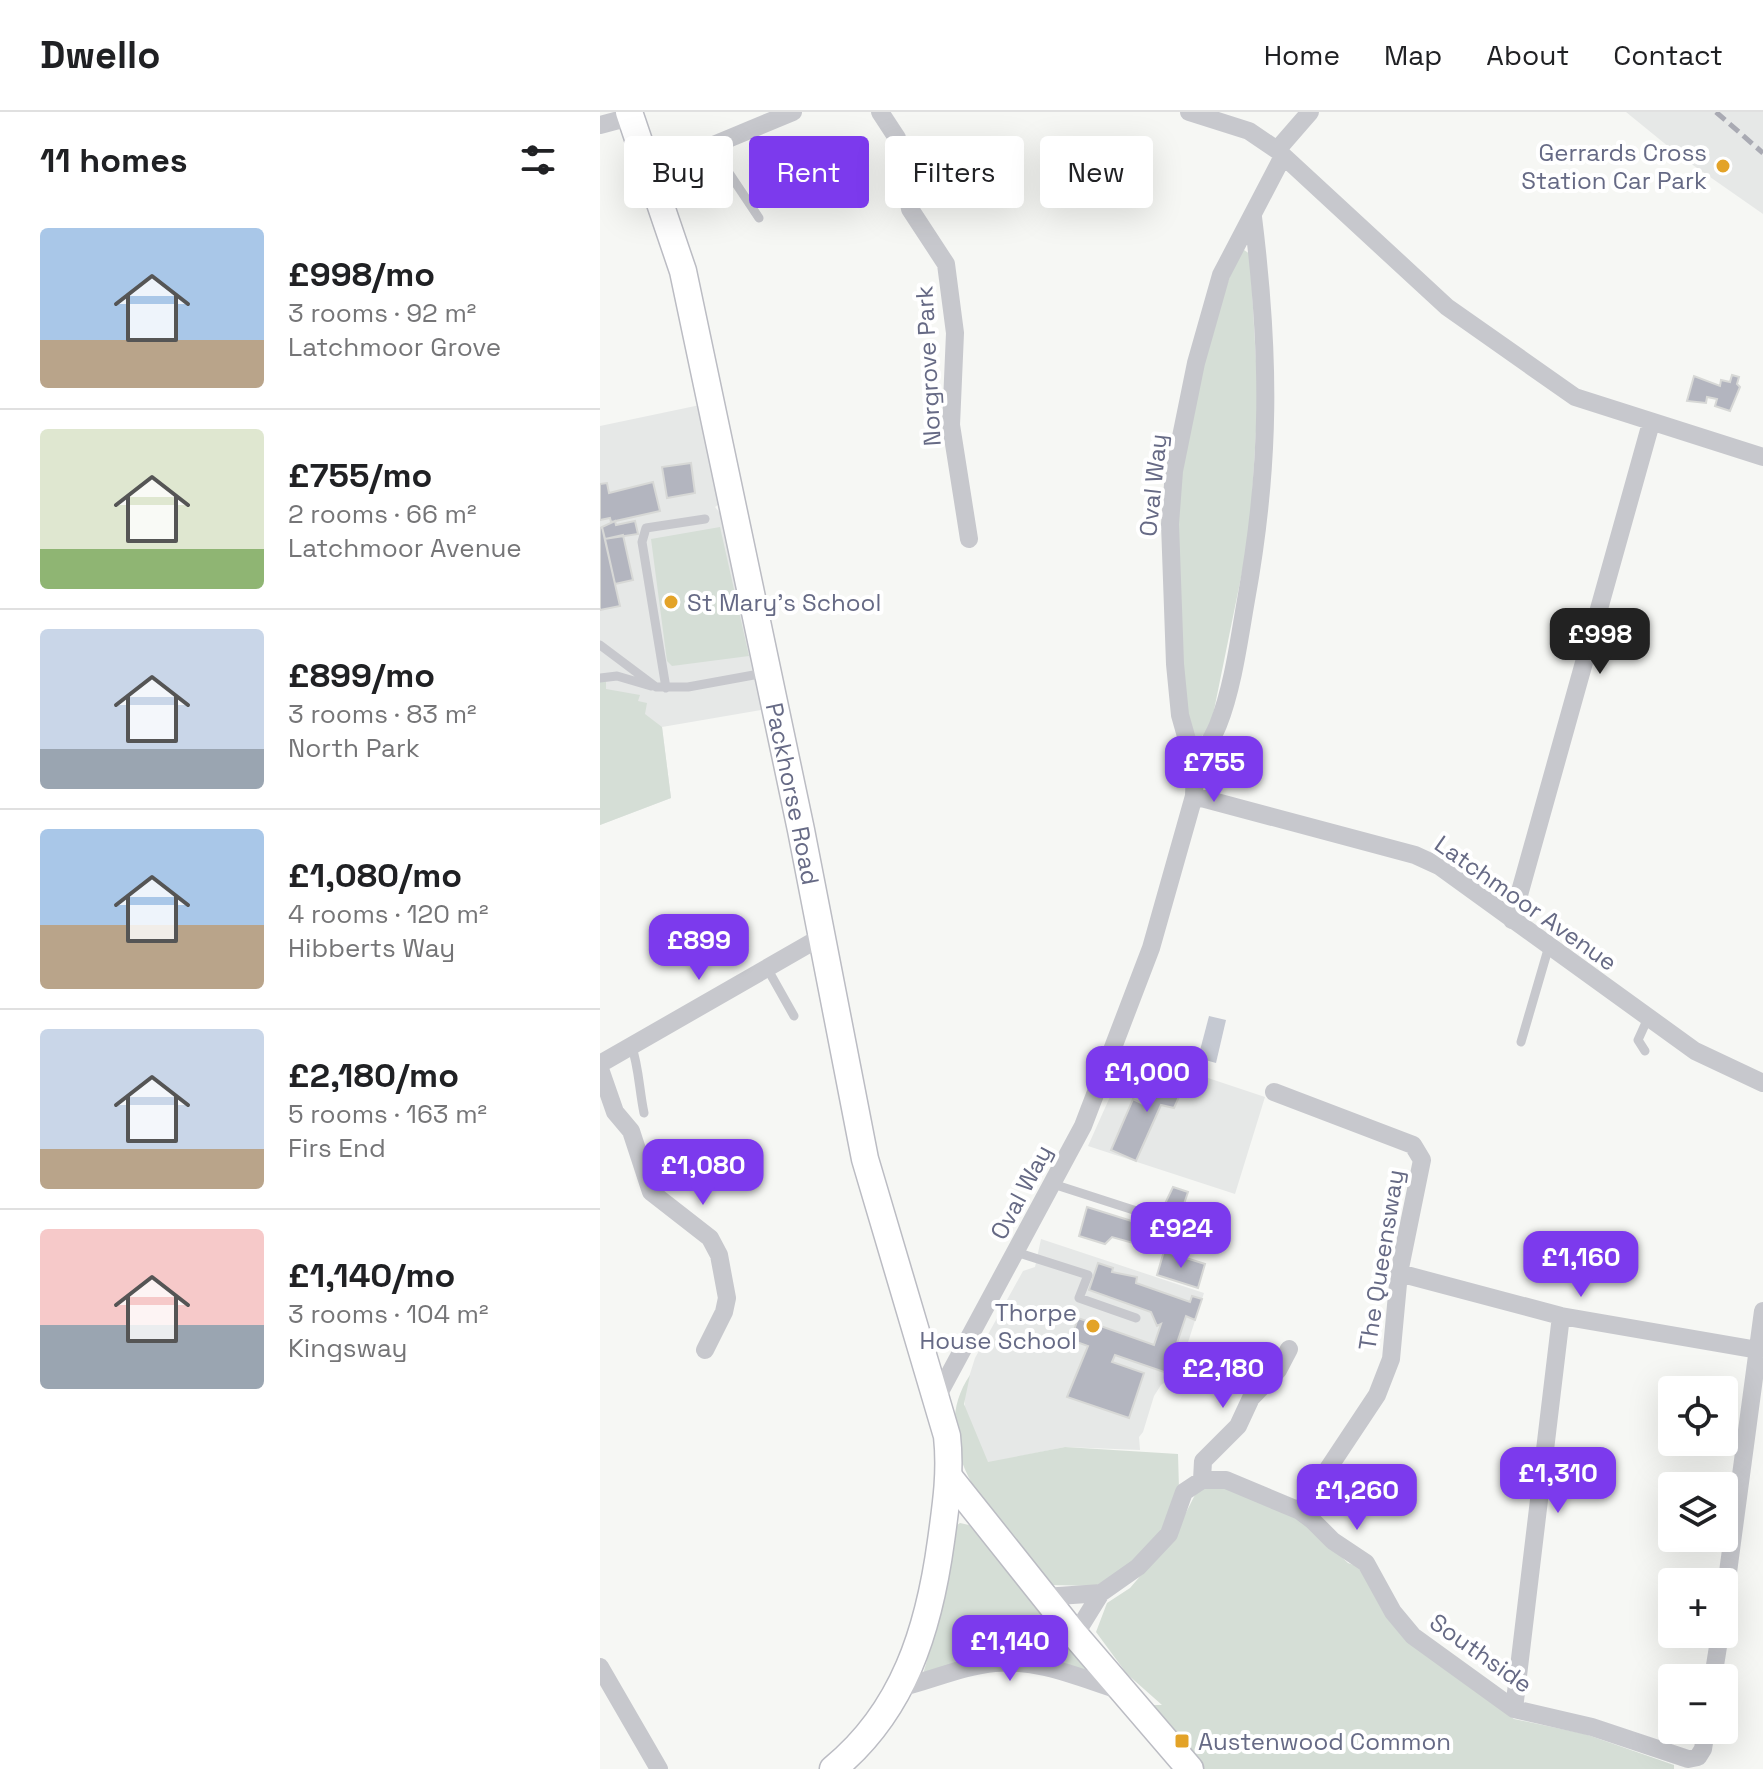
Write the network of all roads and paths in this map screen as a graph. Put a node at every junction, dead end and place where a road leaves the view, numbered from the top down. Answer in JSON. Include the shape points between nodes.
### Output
{"nodes":[{"id":1,"x":793,"y":112,"type":"edge"},
{"id":2,"x":880,"y":112,"type":"edge"},
{"id":3,"x":1189,"y":112,"type":"edge"},
{"id":4,"x":1310,"y":112,"type":"edge"},
{"id":5,"x":629,"y":114,"type":"edge"},
{"id":6,"x":600,"y":125,"type":"edge"},
{"id":7,"x":637,"y":136,"type":"edge"},
{"id":8,"x":733,"y":137,"type":"edge"},
{"id":9,"x":1280,"y":153,"type":"junction"},
{"id":10,"x":733,"y":179,"type":"edge"},
{"id":11,"x":662,"y":208,"type":"edge"},
{"id":12,"x":1253,"y":217,"type":"junction"},
{"id":13,"x":759,"y":218,"type":"dead end"},
{"id":14,"x":1651,"y":423,"type":"junction"},
{"id":15,"x":1763,"y":457,"type":"edge"},
{"id":16,"x":705,"y":519,"type":"dead end"},
{"id":17,"x":969,"y":539,"type":"dead end"},
{"id":18,"x":600,"y":645,"type":"edge"},
{"id":19,"x":768,"y":673,"type":"junction"},
{"id":20,"x":600,"y":678,"type":"edge"},
{"id":21,"x":661,"y":688,"type":"junction"},
{"id":22,"x":1195,"y":768,"type":"junction"},
{"id":23,"x":1194,"y":796,"type":"junction"},
{"id":24,"x":1512,"y":920,"type":"junction"},
{"id":25,"x":821,"y":937,"type":"junction"},
{"id":26,"x":1549,"y":946,"type":"junction"},
{"id":27,"x":767,"y":968,"type":"junction"},
{"id":28,"x":794,"y":1016,"type":"dead end"},
{"id":29,"x":1648,"y":1018,"type":"junction"},
{"id":30,"x":1521,"y":1042,"type":"dead end"},
{"id":31,"x":631,"y":1044,"type":"junction"},
{"id":32,"x":1645,"y":1051,"type":"dead end"},
{"id":33,"x":600,"y":1066,"type":"edge"},
{"id":34,"x":1763,"y":1083,"type":"edge"},
{"id":35,"x":1274,"y":1092,"type":"dead end"},
{"id":36,"x":644,"y":1113,"type":"dead end"},
{"id":37,"x":1053,"y":1184,"type":"junction"},
{"id":38,"x":1189,"y":1242,"type":"dead end"},
{"id":39,"x":1016,"y":1252,"type":"junction"},
{"id":40,"x":1399,"y":1273,"type":"junction"},
{"id":41,"x":1763,"y":1311,"type":"edge"},
{"id":42,"x":1561,"y":1316,"type":"junction"},
{"id":43,"x":1136,"y":1318,"type":"dead end"},
{"id":44,"x":1289,"y":1349,"type":"dead end"},
{"id":45,"x":705,"y":1350,"type":"dead end"},
{"id":46,"x":1758,"y":1350,"type":"junction"},
{"id":47,"x":936,"y":1399,"type":"junction"},
{"id":48,"x":950,"y":1478,"type":"junction"},
{"id":49,"x":1202,"y":1480,"type":"junction"},
{"id":50,"x":1300,"y":1511,"type":"junction"},
{"id":51,"x":1729,"y":1568,"type":"edge"},
{"id":52,"x":1101,"y":1593,"type":"junction"},
{"id":53,"x":1044,"y":1597,"type":"junction"},
{"id":54,"x":1075,"y":1635,"type":"junction"},
{"id":55,"x":600,"y":1667,"type":"edge"},
{"id":56,"x":899,"y":1688,"type":"junction"},
{"id":57,"x":1122,"y":1691,"type":"junction"},
{"id":58,"x":1514,"y":1709,"type":"junction"},
{"id":59,"x":1704,"y":1744,"type":"edge"},
{"id":60,"x":659,"y":1769,"type":"edge"},
{"id":61,"x":833,"y":1769,"type":"edge"},
{"id":62,"x":1190,"y":1769,"type":"edge"}],
"edges":[{"from":1,"to":8,"type":"street"},
{"from":2,"to":17,"type":"street","name":"Norgrove Park","via":[[897,138],[910,209],[946,264],[955,333],[951,425]]},
{"from":3,"to":9,"type":"street","via":[[1249,131]]},
{"from":4,"to":9,"type":"street","name":"Oval Way"},
{"from":5,"to":6,"type":"street"},
{"from":5,"to":7,"type":"main road","name":"Packhorse Road"},
{"from":9,"to":12,"type":"street","name":"Oval Way"},
{"from":9,"to":14,"type":"street","via":[[1447,307],[1575,397]]},
{"from":10,"to":13,"type":"lane"},
{"from":11,"to":19,"type":"main road","name":"Packhorse Road","via":[[683,271]]},
{"from":12,"to":22,"type":"street","name":"Oval Way","via":[[1264,307],[1265,475],[1241,629],[1218,724]]},
{"from":12,"to":22,"type":"street","name":"Oval Way","via":[[1221,275],[1174,471],[1170,524],[1175,664],[1180,715]]},
{"from":14,"to":15,"type":"street"},
{"from":14,"to":24,"type":"street"},
{"from":16,"to":21,"type":"lane","via":[[646,528],[642,542]]},
{"from":18,"to":21,"type":"lane"},
{"from":19,"to":21,"type":"lane"},
{"from":19,"to":25,"type":"main road","name":"Packhorse Road"},
{"from":20,"to":21,"type":"lane","via":[[617,676]]},
{"from":22,"to":23,"type":"street","name":"Oval Way"},
{"from":23,"to":24,"type":"street","name":"Latchmoor Avenue","via":[[1415,855],[1439,866]]},
{"from":23,"to":37,"type":"street","name":"Oval Way","via":[[1151,948],[1116,1046]]},
{"from":24,"to":26,"type":"street","name":"Latchmoor Avenue"},
{"from":25,"to":27,"type":"street"},
{"from":25,"to":47,"type":"main road","name":"Packhorse Road","via":[[865,1159]]},
{"from":26,"to":29,"type":"street","name":"Latchmoor Avenue"},
{"from":26,"to":30,"type":"lane"},
{"from":27,"to":28,"type":"lane"},
{"from":27,"to":31,"type":"street"},
{"from":29,"to":32,"type":"lane","via":[[1638,1040]]},
{"from":29,"to":34,"type":"street","name":"Latchmoor Avenue","via":[[1695,1051]]},
{"from":31,"to":33,"type":"street"},
{"from":31,"to":36,"type":"lane","via":[[640,1069]]},
{"from":33,"to":45,"type":"street","via":[[615,1112],[631,1131],[651,1192],[710,1238],[719,1255],[727,1298]]},
{"from":35,"to":40,"type":"street","name":"The Queensway","via":[[1419,1151],[1418,1185]]},
{"from":37,"to":38,"type":"lane","via":[[1180,1225]]},
{"from":37,"to":39,"type":"street","name":"Oval Way"},
{"from":39,"to":43,"type":"lane","via":[[1088,1275],[1079,1298]]},
{"from":39,"to":47,"type":"street","name":"Oval Way"},
{"from":40,"to":42,"type":"street"},
{"from":40,"to":50,"type":"street","name":"The Queensway","via":[[1391,1359],[1377,1395]]},
{"from":41,"to":46,"type":"street"},
{"from":42,"to":46,"type":"street"},
{"from":42,"to":58,"type":"street"},
{"from":44,"to":49,"type":"street","via":[[1278,1370],[1251,1398],[1238,1426],[1203,1461]]},
{"from":46,"to":51,"type":"street"},
{"from":47,"to":48,"type":"main road","name":"Packhorse Road","via":[[947,1436]]},
{"from":48,"to":53,"type":"main road"},
{"from":48,"to":56,"type":"main road","name":"Packhorse Road","via":[[930,1611],[916,1657]]},
{"from":49,"to":50,"type":"street","name":"Southside","via":[[1226,1480]]},
{"from":49,"to":52,"type":"street","via":[[1184,1492],[1169,1534],[1156,1551]]},
{"from":50,"to":58,"type":"street","name":"Southside","via":[[1366,1563],[1388,1605],[1413,1636]]},
{"from":52,"to":53,"type":"street"},
{"from":52,"to":54,"type":"street"},
{"from":53,"to":54,"type":"main road"},
{"from":54,"to":57,"type":"main road"},
{"from":55,"to":60,"type":"street"},
{"from":56,"to":57,"type":"street","via":[[969,1668],[1018,1662],[1055,1668]]},
{"from":56,"to":61,"type":"main road","name":"Packhorse Road","via":[[875,1728]]},
{"from":57,"to":62,"type":"main road"},
{"from":58,"to":59,"type":"street","name":"Southside","via":[[1592,1727],[1688,1759],[1698,1757]]}]}
